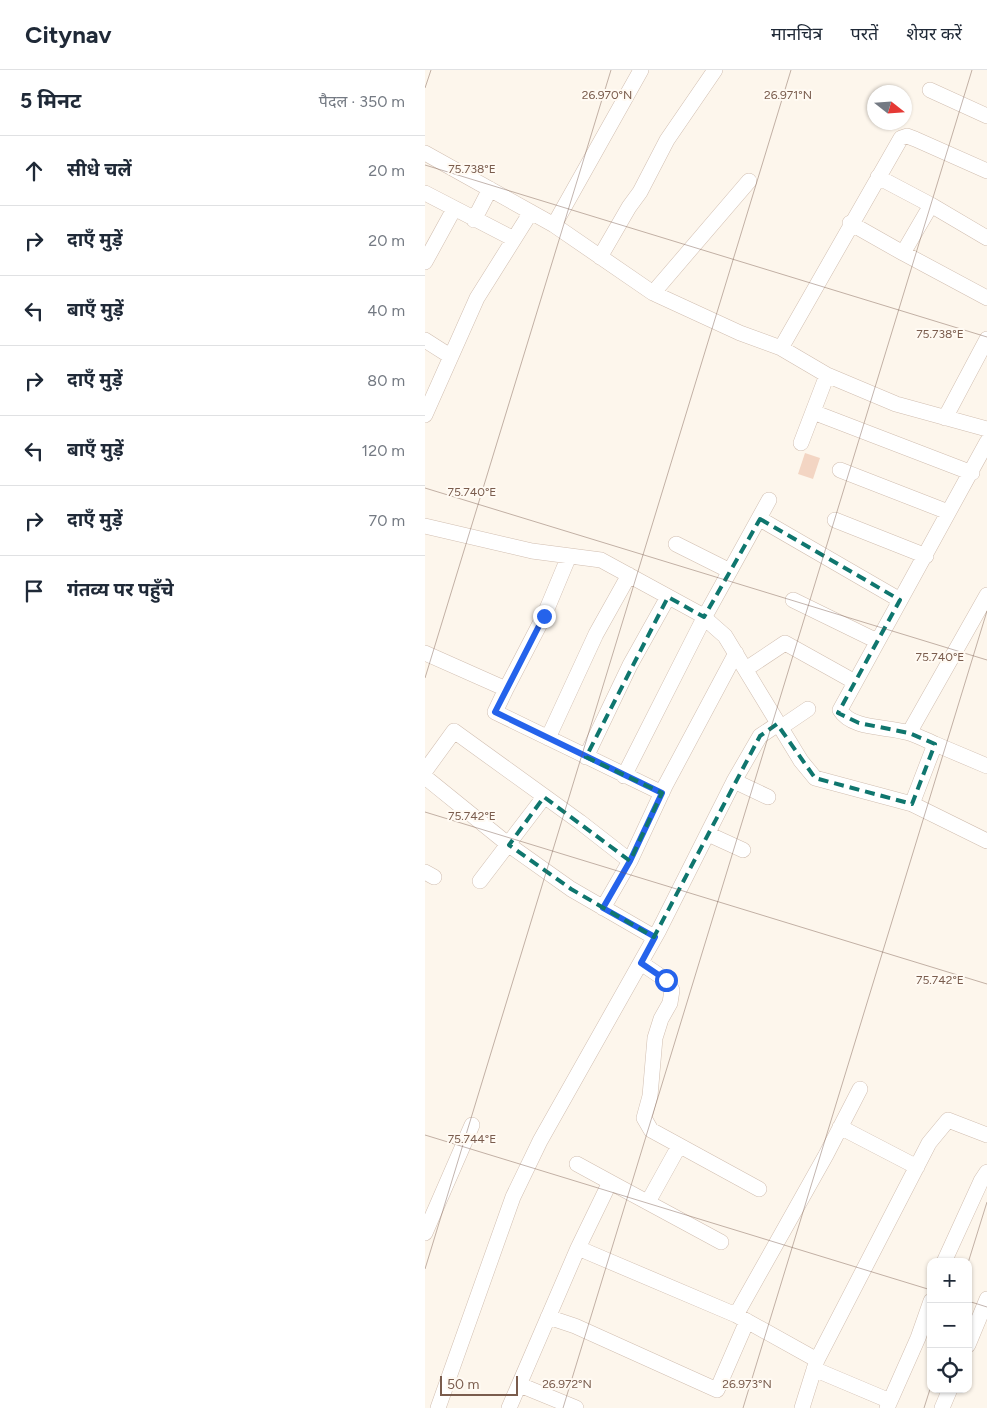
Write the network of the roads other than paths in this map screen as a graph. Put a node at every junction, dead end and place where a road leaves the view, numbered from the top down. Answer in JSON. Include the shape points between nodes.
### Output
{"nodes":[{"id":1,"x":641,"y":70,"type":"edge"},
{"id":2,"x":715,"y":70,"type":"edge"},
{"id":3,"x":930,"y":90,"type":"dead end"},
{"id":4,"x":987,"y":116,"type":"edge"},
{"id":5,"x":425,"y":153,"type":"edge"},
{"id":6,"x":987,"y":171,"type":"edge"},
{"id":7,"x":878,"y":177,"type":"junction"},
{"id":8,"x":749,"y":181,"type":"dead end"},
{"id":9,"x":490,"y":190,"type":"junction"},
{"id":10,"x":425,"y":193,"type":"edge"},
{"id":11,"x":931,"y":205,"type":"junction"},
{"id":12,"x":454,"y":209,"type":"junction"},
{"id":13,"x":531,"y":212,"type":"junction"},
{"id":14,"x":474,"y":220,"type":"junction"},
{"id":15,"x":850,"y":223,"type":"junction"},
{"id":16,"x":554,"y":225,"type":"junction"},
{"id":17,"x":987,"y":238,"type":"edge"},
{"id":18,"x":513,"y":239,"type":"junction"},
{"id":19,"x":903,"y":253,"type":"junction"},
{"id":20,"x":600,"y":257,"type":"junction"},
{"id":21,"x":425,"y":262,"type":"edge"},
{"id":22,"x":653,"y":292,"type":"junction"},
{"id":23,"x":987,"y":298,"type":"edge"},
{"id":24,"x":987,"y":339,"type":"edge"},
{"id":25,"x":425,"y":341,"type":"edge"},
{"id":26,"x":781,"y":348,"type":"junction"},
{"id":27,"x":450,"y":356,"type":"junction"},
{"id":28,"x":827,"y":375,"type":"junction"},
{"id":29,"x":813,"y":412,"type":"junction"},
{"id":30,"x":425,"y":415,"type":"edge"},
{"id":31,"x":945,"y":418,"type":"junction"},
{"id":32,"x":987,"y":429,"type":"edge"},
{"id":33,"x":987,"y":442,"type":"edge"},
{"id":34,"x":801,"y":443,"type":"dead end"},
{"id":35,"x":840,"y":470,"type":"dead end"},
{"id":36,"x":972,"y":473,"type":"junction"},
{"id":37,"x":769,"y":500,"type":"dead end"},
{"id":38,"x":949,"y":512,"type":"junction"},
{"id":39,"x":759,"y":519,"type":"junction"},
{"id":40,"x":835,"y":520,"type":"dead end"},
{"id":41,"x":425,"y":526,"type":"edge"},
{"id":42,"x":676,"y":544,"type":"dead end"},
{"id":43,"x":569,"y":556,"type":"junction"},
{"id":44,"x":926,"y":556,"type":"junction"},
{"id":45,"x":730,"y":571,"type":"junction"},
{"id":46,"x":629,"y":575,"type":"junction"},
{"id":47,"x":987,"y":595,"type":"edge"},
{"id":48,"x":668,"y":597,"type":"junction"},
{"id":49,"x":793,"y":600,"type":"dead end"},
{"id":50,"x":900,"y":600,"type":"junction"},
{"id":51,"x":703,"y":618,"type":"junction"},
{"id":52,"x":877,"y":642,"type":"junction"},
{"id":53,"x":425,"y":653,"type":"edge"},
{"id":54,"x":736,"y":653,"type":"junction"},
{"id":55,"x":746,"y":669,"type":"junction"},
{"id":56,"x":855,"y":682,"type":"junction"},
{"id":57,"x":505,"y":689,"type":"junction"},
{"id":58,"x":808,"y":709,"type":"dead end"},
{"id":59,"x":779,"y":726,"type":"junction"},
{"id":60,"x":909,"y":733,"type":"junction"},
{"id":61,"x":548,"y":738,"type":"junction"},
{"id":62,"x":935,"y":744,"type":"junction"},
{"id":63,"x":586,"y":757,"type":"junction"},
{"id":64,"x":987,"y":766,"type":"edge"},
{"id":65,"x":425,"y":771,"type":"edge"},
{"id":66,"x":624,"y":776,"type":"junction"},
{"id":67,"x":425,"y":777,"type":"edge"},
{"id":68,"x":734,"y":781,"type":"junction"},
{"id":69,"x":662,"y":793,"type":"junction"},
{"id":70,"x":544,"y":797,"type":"junction"},
{"id":71,"x":768,"y":797,"type":"dead end"},
{"id":72,"x":911,"y":804,"type":"junction"},
{"id":73,"x":708,"y":834,"type":"junction"},
{"id":74,"x":987,"y":841,"type":"edge"},
{"id":75,"x":509,"y":845,"type":"junction"},
{"id":76,"x":743,"y":850,"type":"dead end"},
{"id":77,"x":630,"y":861,"type":"junction"},
{"id":78,"x":480,"y":881,"type":"dead end"},
{"id":79,"x":603,"y":908,"type":"junction"},
{"id":80,"x":655,"y":937,"type":"junction"},
{"id":81,"x":641,"y":963,"type":"junction"},
{"id":82,"x":860,"y":1088,"type":"dead end"},
{"id":83,"x":472,"y":1125,"type":"dead end"},
{"id":84,"x":840,"y":1127,"type":"junction"},
{"id":85,"x":987,"y":1135,"type":"edge"},
{"id":86,"x":679,"y":1146,"type":"junction"},
{"id":87,"x":577,"y":1164,"type":"dead end"},
{"id":88,"x":917,"y":1168,"type":"junction"},
{"id":89,"x":987,"y":1172,"type":"edge"},
{"id":90,"x":609,"y":1182,"type":"junction"},
{"id":91,"x":759,"y":1189,"type":"dead end"},
{"id":92,"x":647,"y":1202,"type":"junction"},
{"id":93,"x":425,"y":1233,"type":"edge"},
{"id":94,"x":721,"y":1242,"type":"dead end"},
{"id":95,"x":578,"y":1248,"type":"junction"},
{"id":96,"x":946,"y":1258,"type":"edge"},
{"id":97,"x":987,"y":1299,"type":"edge"},
{"id":98,"x":930,"y":1303,"type":"edge"},
{"id":99,"x":548,"y":1317,"type":"junction"},
{"id":100,"x":741,"y":1318,"type":"junction"},
{"id":101,"x":982,"y":1328,"type":"edge"},
{"id":102,"x":972,"y":1340,"type":"edge"},
{"id":103,"x":815,"y":1365,"type":"junction"},
{"id":104,"x":519,"y":1385,"type":"junction"},
{"id":105,"x":948,"y":1393,"type":"edge"},
{"id":106,"x":888,"y":1404,"type":"edge"},
{"id":107,"x":438,"y":1408,"type":"edge"},
{"id":108,"x":509,"y":1408,"type":"edge"},
{"id":109,"x":577,"y":1408,"type":"edge"},
{"id":110,"x":802,"y":1408,"type":"edge"},
{"id":111,"x":942,"y":1408,"type":"edge"}],
"edges":[{"from":1,"to":16,"type":"street"},
{"from":2,"to":20,"type":"street","via":[[667,140]]},
{"from":3,"to":4,"type":"street"},
{"from":5,"to":9,"type":"street"},
{"from":6,"to":7,"type":"street","via":[[907,136],[894,147]]},
{"from":7,"to":11,"type":"street"},
{"from":7,"to":15,"type":"street"},
{"from":8,"to":22,"type":"street"},
{"from":9,"to":13,"type":"street"},
{"from":9,"to":14,"type":"street"},
{"from":10,"to":12,"type":"street"},
{"from":11,"to":17,"type":"street"},
{"from":11,"to":19,"type":"street"},
{"from":12,"to":14,"type":"street"},
{"from":12,"to":21,"type":"street"},
{"from":13,"to":16,"type":"street"},
{"from":13,"to":18,"type":"street"},
{"from":14,"to":18,"type":"street"},
{"from":15,"to":19,"type":"street"},
{"from":15,"to":26,"type":"street"},
{"from":16,"to":20,"type":"street"},
{"from":18,"to":27,"type":"street","via":[[477,298]]},
{"from":19,"to":23,"type":"street"},
{"from":20,"to":22,"type":"street"},
{"from":22,"to":26,"type":"street","via":[[740,333]]},
{"from":24,"to":31,"type":"street"},
{"from":25,"to":27,"type":"street"},
{"from":26,"to":28,"type":"street"},
{"from":27,"to":30,"type":"street"},
{"from":28,"to":29,"type":"street"},
{"from":28,"to":31,"type":"street","via":[[896,404]]},
{"from":29,"to":34,"type":"street"},
{"from":29,"to":36,"type":"street"},
{"from":31,"to":32,"type":"street"},
{"from":33,"to":36,"type":"street"},
{"from":35,"to":38,"type":"street"},
{"from":36,"to":38,"type":"street"},
{"from":37,"to":39,"type":"street"},
{"from":38,"to":44,"type":"street"},
{"from":39,"to":45,"type":"street"},
{"from":39,"to":50,"type":"street"},
{"from":40,"to":44,"type":"street"},
{"from":41,"to":43,"type":"street","via":[[532,551]]},
{"from":42,"to":45,"type":"street"},
{"from":43,"to":46,"type":"street","via":[[601,560]]},
{"from":43,"to":57,"type":"street","via":[[544,616]]},
{"from":44,"to":50,"type":"street"},
{"from":45,"to":51,"type":"street"},
{"from":46,"to":48,"type":"street"},
{"from":46,"to":61,"type":"street","via":[[596,634]]},
{"from":47,"to":60,"type":"street"},
{"from":48,"to":51,"type":"street"},
{"from":48,"to":63,"type":"street","via":[[630,665]]},
{"from":49,"to":52,"type":"street"},
{"from":50,"to":52,"type":"street"},
{"from":51,"to":54,"type":"street","via":[[725,636]]},
{"from":51,"to":66,"type":"street"},
{"from":52,"to":56,"type":"street"},
{"from":53,"to":57,"type":"street"},
{"from":54,"to":55,"type":"street"},
{"from":54,"to":69,"type":"street"},
{"from":55,"to":56,"type":"street","via":[[785,643]]},
{"from":55,"to":59,"type":"street"},
{"from":56,"to":60,"type":"street","via":[[840,710],[843,716],[859,723]]},
{"from":57,"to":61,"type":"street","via":[[495,712]]},
{"from":58,"to":59,"type":"street"},
{"from":59,"to":68,"type":"street","via":[[759,736]]},
{"from":59,"to":72,"type":"street","via":[[815,778]]},
{"from":60,"to":62,"type":"street"},
{"from":61,"to":63,"type":"street"},
{"from":62,"to":64,"type":"street"},
{"from":62,"to":72,"type":"street"},
{"from":63,"to":66,"type":"street"},
{"from":65,"to":70,"type":"street","via":[[454,731]]},
{"from":66,"to":69,"type":"street"},
{"from":67,"to":75,"type":"street"},
{"from":68,"to":71,"type":"street"},
{"from":68,"to":73,"type":"street"},
{"from":69,"to":77,"type":"street"},
{"from":70,"to":75,"type":"street"},
{"from":70,"to":77,"type":"street"},
{"from":72,"to":74,"type":"street"},
{"from":73,"to":76,"type":"street"},
{"from":73,"to":80,"type":"street"},
{"from":75,"to":78,"type":"street"},
{"from":75,"to":79,"type":"street"},
{"from":77,"to":79,"type":"street"},
{"from":79,"to":80,"type":"street"},
{"from":80,"to":81,"type":"street"},
{"from":81,"to":86,"type":"street","via":[[666,980],[672,990],[655,1038],[645,1118],[651,1130]]},
{"from":81,"to":107,"type":"street","via":[[540,1141],[513,1197]]},
{"from":82,"to":84,"type":"street"},
{"from":83,"to":93,"type":"street"},
{"from":84,"to":88,"type":"street"},
{"from":84,"to":100,"type":"street"},
{"from":85,"to":88,"type":"street","via":[[948,1120],[929,1143]]},
{"from":86,"to":91,"type":"street"},
{"from":86,"to":92,"type":"street"},
{"from":87,"to":90,"type":"street"},
{"from":88,"to":103,"type":"street"},
{"from":89,"to":96,"type":"street"},
{"from":90,"to":92,"type":"street"},
{"from":90,"to":95,"type":"street"},
{"from":92,"to":94,"type":"street"},
{"from":95,"to":99,"type":"street"},
{"from":95,"to":100,"type":"street"},
{"from":97,"to":101,"type":"street"},
{"from":98,"to":106,"type":"street"},
{"from":99,"to":100,"type":"street","via":[[717,1390]]},
{"from":99,"to":104,"type":"street"},
{"from":100,"to":103,"type":"street"},
{"from":101,"to":102,"type":"street"},
{"from":103,"to":106,"type":"street"},
{"from":103,"to":110,"type":"street"},
{"from":104,"to":108,"type":"street"},
{"from":104,"to":109,"type":"street"},
{"from":105,"to":111,"type":"street"}]}
